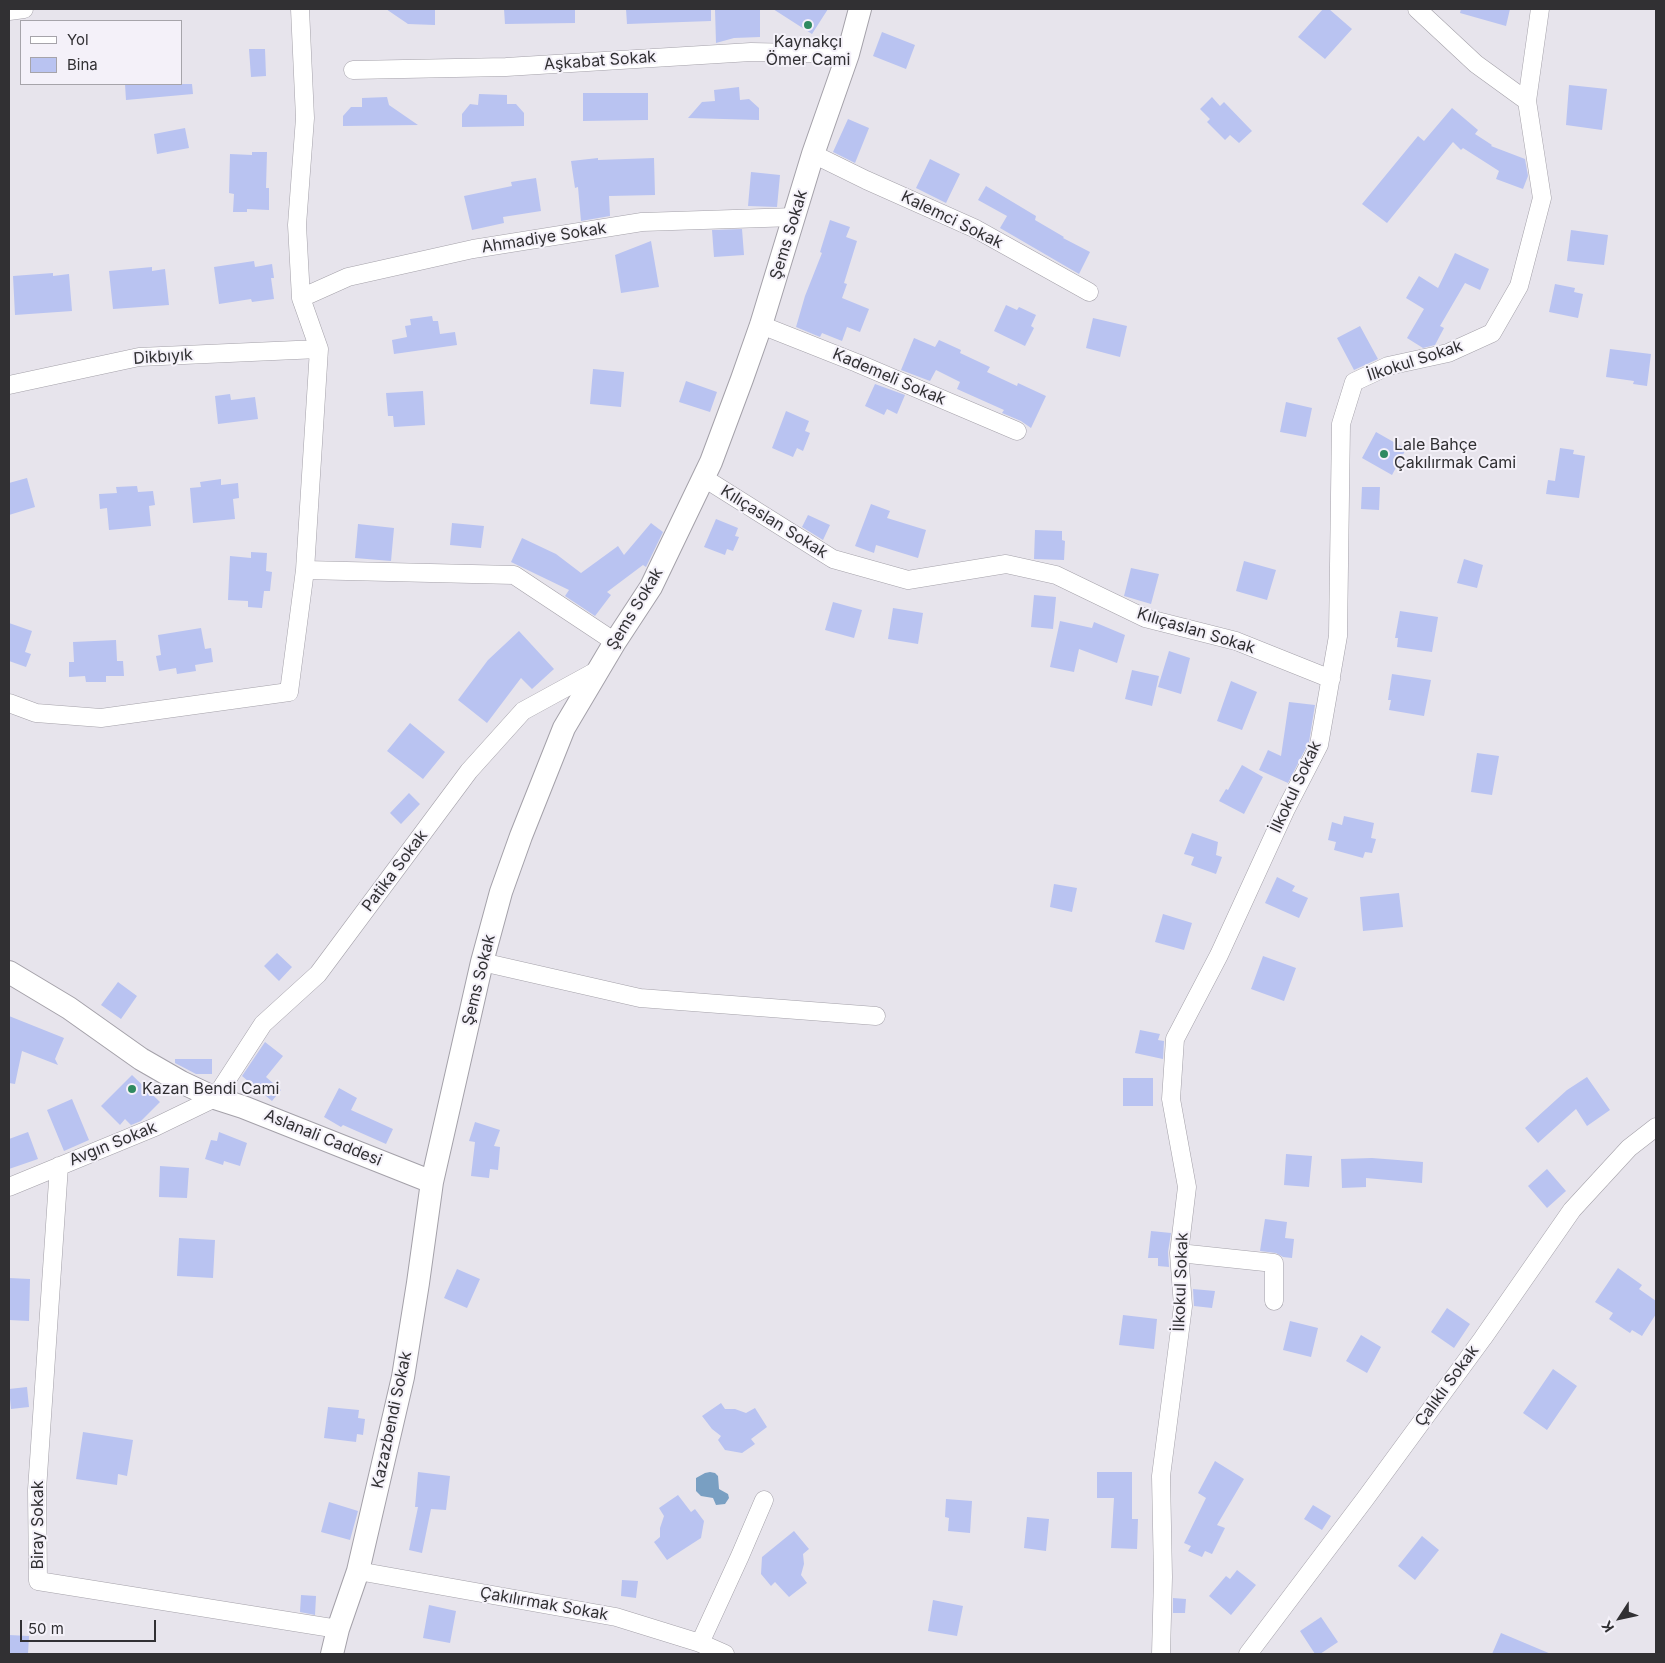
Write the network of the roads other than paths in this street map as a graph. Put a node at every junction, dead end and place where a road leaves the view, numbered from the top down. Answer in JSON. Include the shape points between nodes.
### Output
{"nodes":[{"id":1,"x":24,"y":9,"type":"edge"},
{"id":2,"x":300,"y":9,"type":"edge"},
{"id":3,"x":860,"y":9,"type":"edge"},
{"id":4,"x":1417,"y":9,"type":"edge"},
{"id":5,"x":1540,"y":9,"type":"edge"},
{"id":6,"x":9,"y":11,"type":"edge"},
{"id":7,"x":848,"y":54,"type":"junction"},
{"id":8,"x":353,"y":70,"type":"dead end"},
{"id":9,"x":1527,"y":101,"type":"junction"},
{"id":10,"x":813,"y":154,"type":"junction"},
{"id":11,"x":795,"y":217,"type":"junction"},
{"id":12,"x":1088,"y":292,"type":"dead end"},
{"id":13,"x":301,"y":298,"type":"junction"},
{"id":14,"x":761,"y":325,"type":"junction"},
{"id":15,"x":319,"y":349,"type":"junction"},
{"id":16,"x":9,"y":385,"type":"edge"},
{"id":17,"x":1017,"y":431,"type":"dead end"},
{"id":18,"x":704,"y":478,"type":"junction"},
{"id":19,"x":305,"y":570,"type":"junction"},
{"id":20,"x":615,"y":642,"type":"junction"},
{"id":21,"x":598,"y":670,"type":"junction"},
{"id":22,"x":1331,"y":679,"type":"junction"},
{"id":23,"x":9,"y":703,"type":"edge"},
{"id":24,"x":482,"y":962,"type":"junction"},
{"id":25,"x":9,"y":972,"type":"edge"},
{"id":26,"x":876,"y":1016,"type":"dead end"},
{"id":27,"x":215,"y":1098,"type":"junction"},
{"id":28,"x":1656,"y":1127,"type":"edge"},
{"id":29,"x":59,"y":1166,"type":"junction"},
{"id":30,"x":432,"y":1182,"type":"junction"},
{"id":31,"x":9,"y":1187,"type":"edge"},
{"id":32,"x":1179,"y":1253,"type":"junction"},
{"id":33,"x":1274,"y":1301,"type":"dead end"},
{"id":34,"x":764,"y":1500,"type":"dead end"},
{"id":35,"x":358,"y":1571,"type":"junction"},
{"id":36,"x":338,"y":1630,"type":"junction"},
{"id":37,"x":700,"y":1643,"type":"junction"},
{"id":38,"x":332,"y":1654,"type":"edge"},
{"id":39,"x":725,"y":1654,"type":"edge"},
{"id":40,"x":1161,"y":1654,"type":"edge"},
{"id":41,"x":1248,"y":1654,"type":"edge"}],
"edges":[{"from":1,"to":6,"type":"street"},
{"from":2,"to":13,"type":"street","via":[[305,118],[297,225]]},
{"from":3,"to":7,"type":"street","name":"Şems Sokak"},
{"from":4,"to":9,"type":"street","via":[[1476,64]]},
{"from":5,"to":9,"type":"street","name":"İlkokul Sokak"},
{"from":7,"to":8,"type":"street","name":"Aşkabat Sokak","via":[[751,52],[506,67]]},
{"from":7,"to":10,"type":"street","name":"Şems Sokak"},
{"from":9,"to":22,"type":"street","name":"İlkokul Sokak","via":[[1542,198],[1519,286],[1492,333],[1448,353],[1388,366],[1354,382],[1341,424],[1338,636]]},
{"from":10,"to":11,"type":"street","name":"Şems Sokak"},
{"from":10,"to":12,"type":"street","name":"Kalemci Sokak","via":[[976,229]]},
{"from":11,"to":13,"type":"street","name":"Ahmadiye Sokak","via":[[642,222],[473,249],[348,277]]},
{"from":11,"to":14,"type":"street","name":"Şems Sokak"},
{"from":13,"to":15,"type":"street"},
{"from":14,"to":17,"type":"street","name":"Kademeli Sokak"},
{"from":14,"to":18,"type":"street","name":"Şems Sokak"},
{"from":15,"to":16,"type":"street","name":"Dikbıyık","via":[[139,357]]},
{"from":15,"to":19,"type":"street"},
{"from":18,"to":20,"type":"street","name":"Şems Sokak","via":[[651,588]]},
{"from":18,"to":22,"type":"street","name":"Kılıçaslan Sokak","via":[[833,559],[908,580],[1006,564],[1056,575],[1145,618],[1236,641]]},
{"from":19,"to":20,"type":"street","via":[[514,576]]},
{"from":19,"to":23,"type":"street","via":[[289,692],[101,718],[36,712]]},
{"from":20,"to":21,"type":"street","name":"Şems Sokak"},
{"from":21,"to":24,"type":"street","name":"Şems Sokak","via":[[564,728],[521,836],[501,892]]},
{"from":21,"to":27,"type":"street","name":"Patika Sokak","via":[[523,712],[475,765],[318,974],[263,1024]]},
{"from":22,"to":32,"type":"street","name":"İlkokul Sokak","via":[[1318,745],[1219,955],[1175,1039],[1171,1099],[1187,1187]]},
{"from":24,"to":26,"type":"street","via":[[640,998]]},
{"from":24,"to":30,"type":"street","name":"Şems Sokak"},
{"from":25,"to":27,"type":"street","name":"Aslanali Caddesi","via":[[69,1008],[141,1059]]},
{"from":27,"to":29,"type":"street","name":"Avgın Sokak","via":[[155,1127]]},
{"from":27,"to":30,"type":"street","name":"Aslanali Caddesi"},
{"from":28,"to":41,"type":"street","name":"Çalıklı Sokak","via":[[1629,1148],[1572,1210],[1430,1410]]},
{"from":29,"to":31,"type":"street","name":"Avgın Sokak"},
{"from":29,"to":36,"type":"street","name":"Biray Sokak","via":[[37,1490],[38,1581]]},
{"from":30,"to":35,"type":"street","name":"Kazazbendi Sokak","via":[[403,1377]]},
{"from":32,"to":33,"type":"street","via":[[1274,1263]]},
{"from":32,"to":40,"type":"street","name":"İlkokul Sokak","via":[[1183,1306],[1161,1476]]},
{"from":34,"to":37,"type":"street"},
{"from":35,"to":36,"type":"street","name":"Kazazbendi Sokak"},
{"from":35,"to":37,"type":"street","name":"Çakılırmak Sokak","via":[[616,1617]]},
{"from":36,"to":38,"type":"street","name":"Kazazbendi Sokak"},
{"from":37,"to":39,"type":"street","name":"Çakılırmak Sokak"}]}
